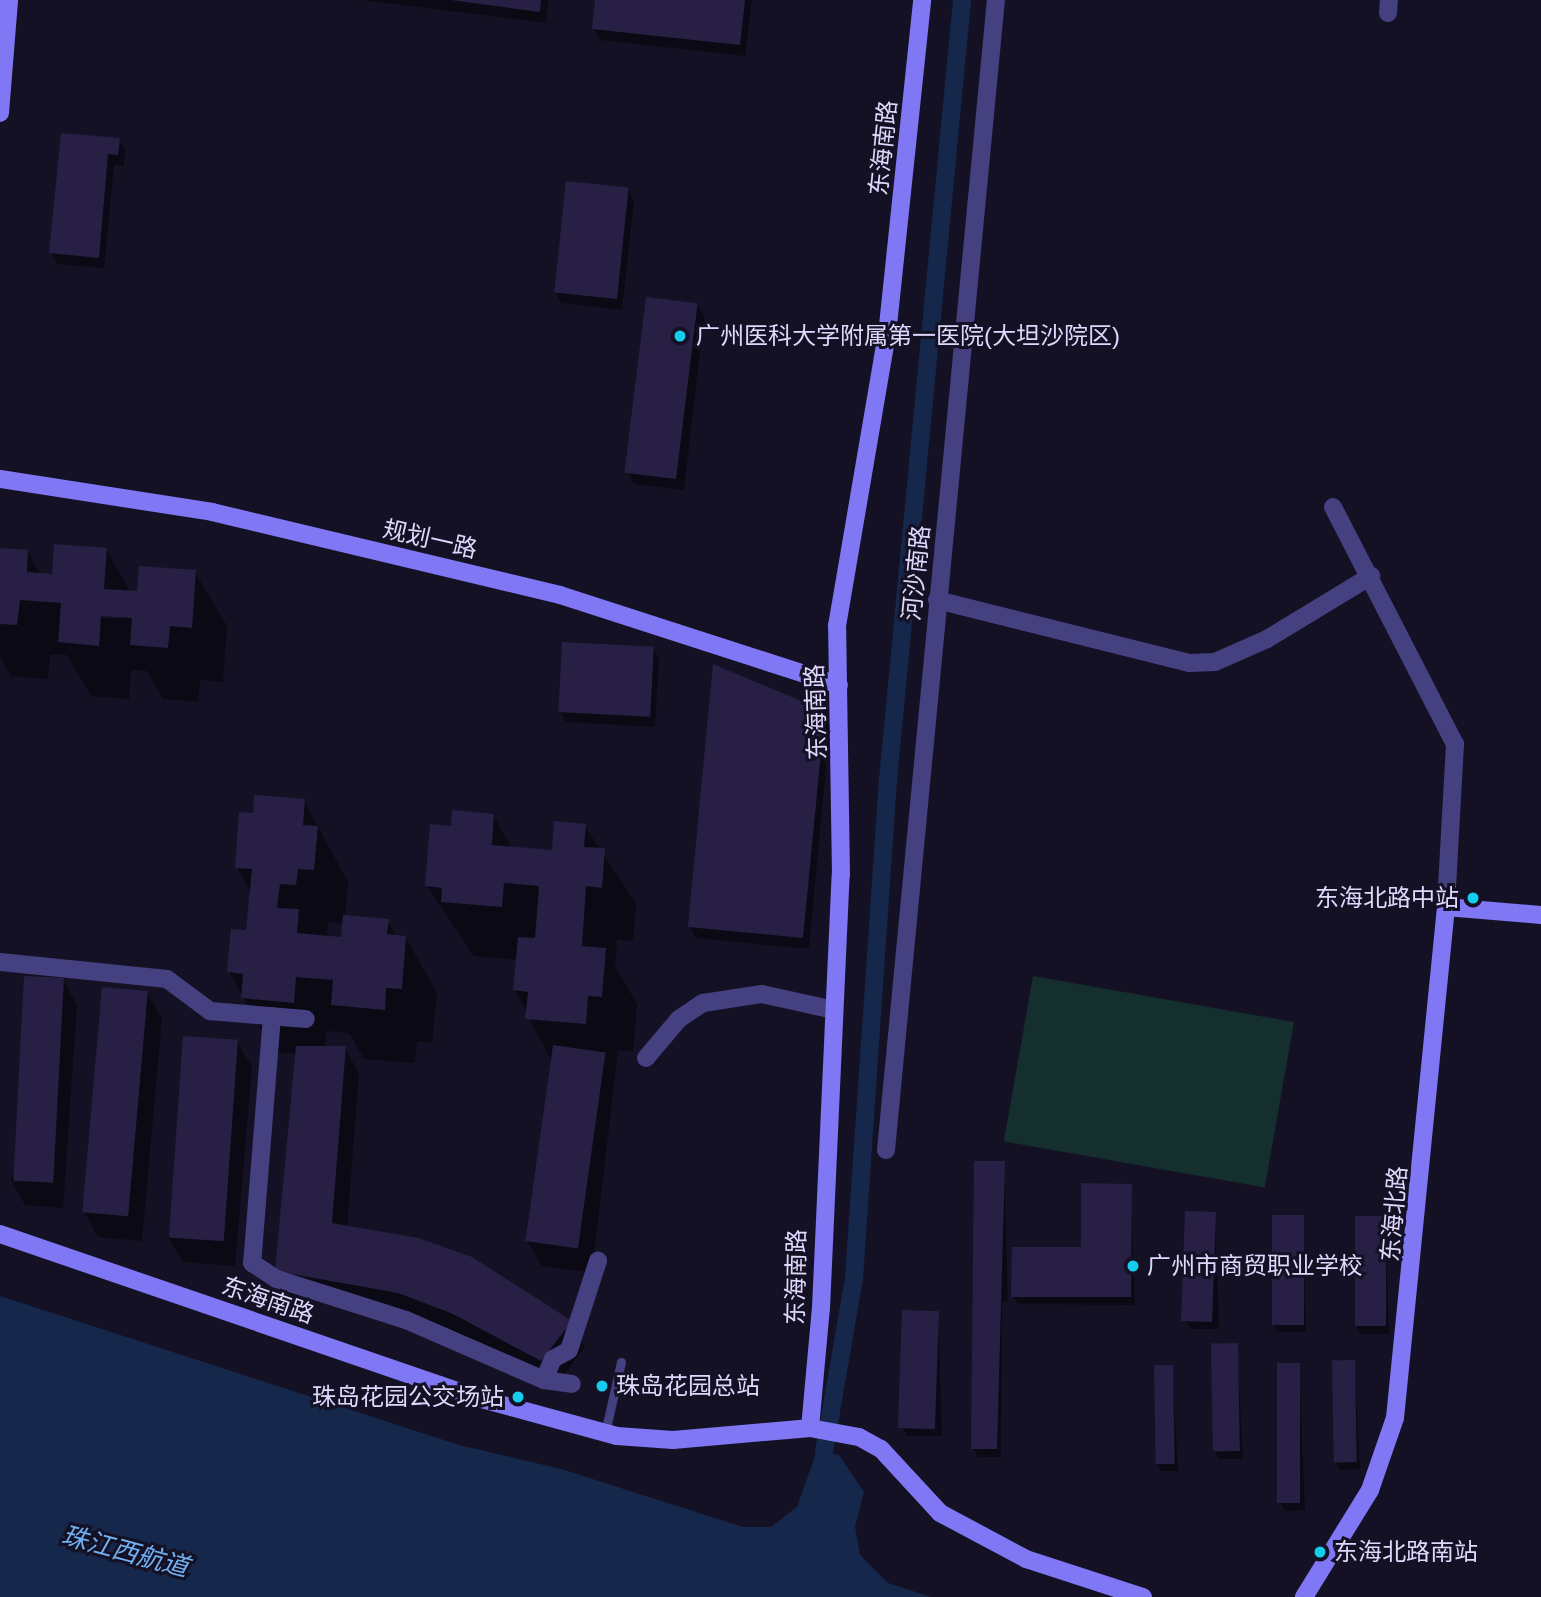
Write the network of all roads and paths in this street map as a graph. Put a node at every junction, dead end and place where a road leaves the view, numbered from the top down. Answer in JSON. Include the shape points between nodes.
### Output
{"nodes":[{"id":1,"x":9,"y":0,"type":"edge"},
{"id":2,"x":922,"y":0,"type":"edge"},
{"id":3,"x":996,"y":0,"type":"edge"},
{"id":4,"x":0,"y":113,"type":"edge"},
{"id":5,"x":0,"y":479,"type":"edge"},
{"id":6,"x":1333,"y":507,"type":"dead end"},
{"id":7,"x":1371,"y":576,"type":"junction"},
{"id":8,"x":937,"y":600,"type":"junction"},
{"id":9,"x":839,"y":685,"type":"junction"},
{"id":10,"x":1446,"y":907,"type":"junction"},
{"id":11,"x":1541,"y":915,"type":"edge"},
{"id":12,"x":0,"y":962,"type":"edge"},
{"id":13,"x":834,"y":1010,"type":"junction"},
{"id":14,"x":272,"y":1016,"type":"junction"},
{"id":15,"x":306,"y":1019,"type":"dead end"},
{"id":16,"x":646,"y":1058,"type":"dead end"},
{"id":17,"x":886,"y":1150,"type":"dead end"},
{"id":18,"x":0,"y":1234,"type":"edge"},
{"id":19,"x":598,"y":1261,"type":"dead end"},
{"id":20,"x":621,"y":1362,"type":"dead end"},
{"id":21,"x":544,"y":1380,"type":"junction"},
{"id":22,"x":572,"y":1384,"type":"dead end"},
{"id":23,"x":817,"y":1429,"type":"junction"},
{"id":24,"x":605,"y":1433,"type":"junction"},
{"id":25,"x":1143,"y":1597,"type":"edge"},
{"id":26,"x":1304,"y":1597,"type":"edge"}],
"edges":[{"from":1,"to":4,"type":"street"},
{"from":2,"to":9,"type":"street","name":"东海南路","via":[[887,335],[842,586]]},
{"from":3,"to":8,"type":"street","name":"河沙南路"},
{"from":5,"to":9,"type":"street","name":"规划一路","via":[[212,512],[560,595]]},
{"from":6,"to":7,"type":"street"},
{"from":7,"to":8,"type":"street","via":[[1267,639],[1215,662],[1189,663]]},
{"from":7,"to":10,"type":"street","via":[[1455,744]]},
{"from":8,"to":17,"type":"street","name":"河沙南路"},
{"from":9,"to":13,"type":"street","name":"东海南路","via":[[842,825]]},
{"from":10,"to":11,"type":"street"},
{"from":10,"to":26,"type":"street","name":"东海北路","via":[[1395,1418],[1370,1490]]},
{"from":12,"to":14,"type":"street","via":[[167,979],[210,1011]]},
{"from":13,"to":16,"type":"street","via":[[762,994],[703,1003],[679,1019]]},
{"from":13,"to":23,"type":"street","name":"东海南路"},
{"from":14,"to":15,"type":"street"},
{"from":14,"to":21,"type":"street","via":[[252,1263],[277,1279],[406,1321]]},
{"from":18,"to":24,"type":"street","name":"东海南路","via":[[478,1398]]},
{"from":19,"to":21,"type":"street","via":[[569,1350],[554,1359]]},
{"from":20,"to":24,"type":"lane"},
{"from":21,"to":22,"type":"street"},
{"from":23,"to":24,"type":"street","name":"东海南路","via":[[673,1440]]},
{"from":23,"to":25,"type":"street","name":"东海南路","via":[[852,1435],[881,1450],[940,1513],[990,1541]]}]}
